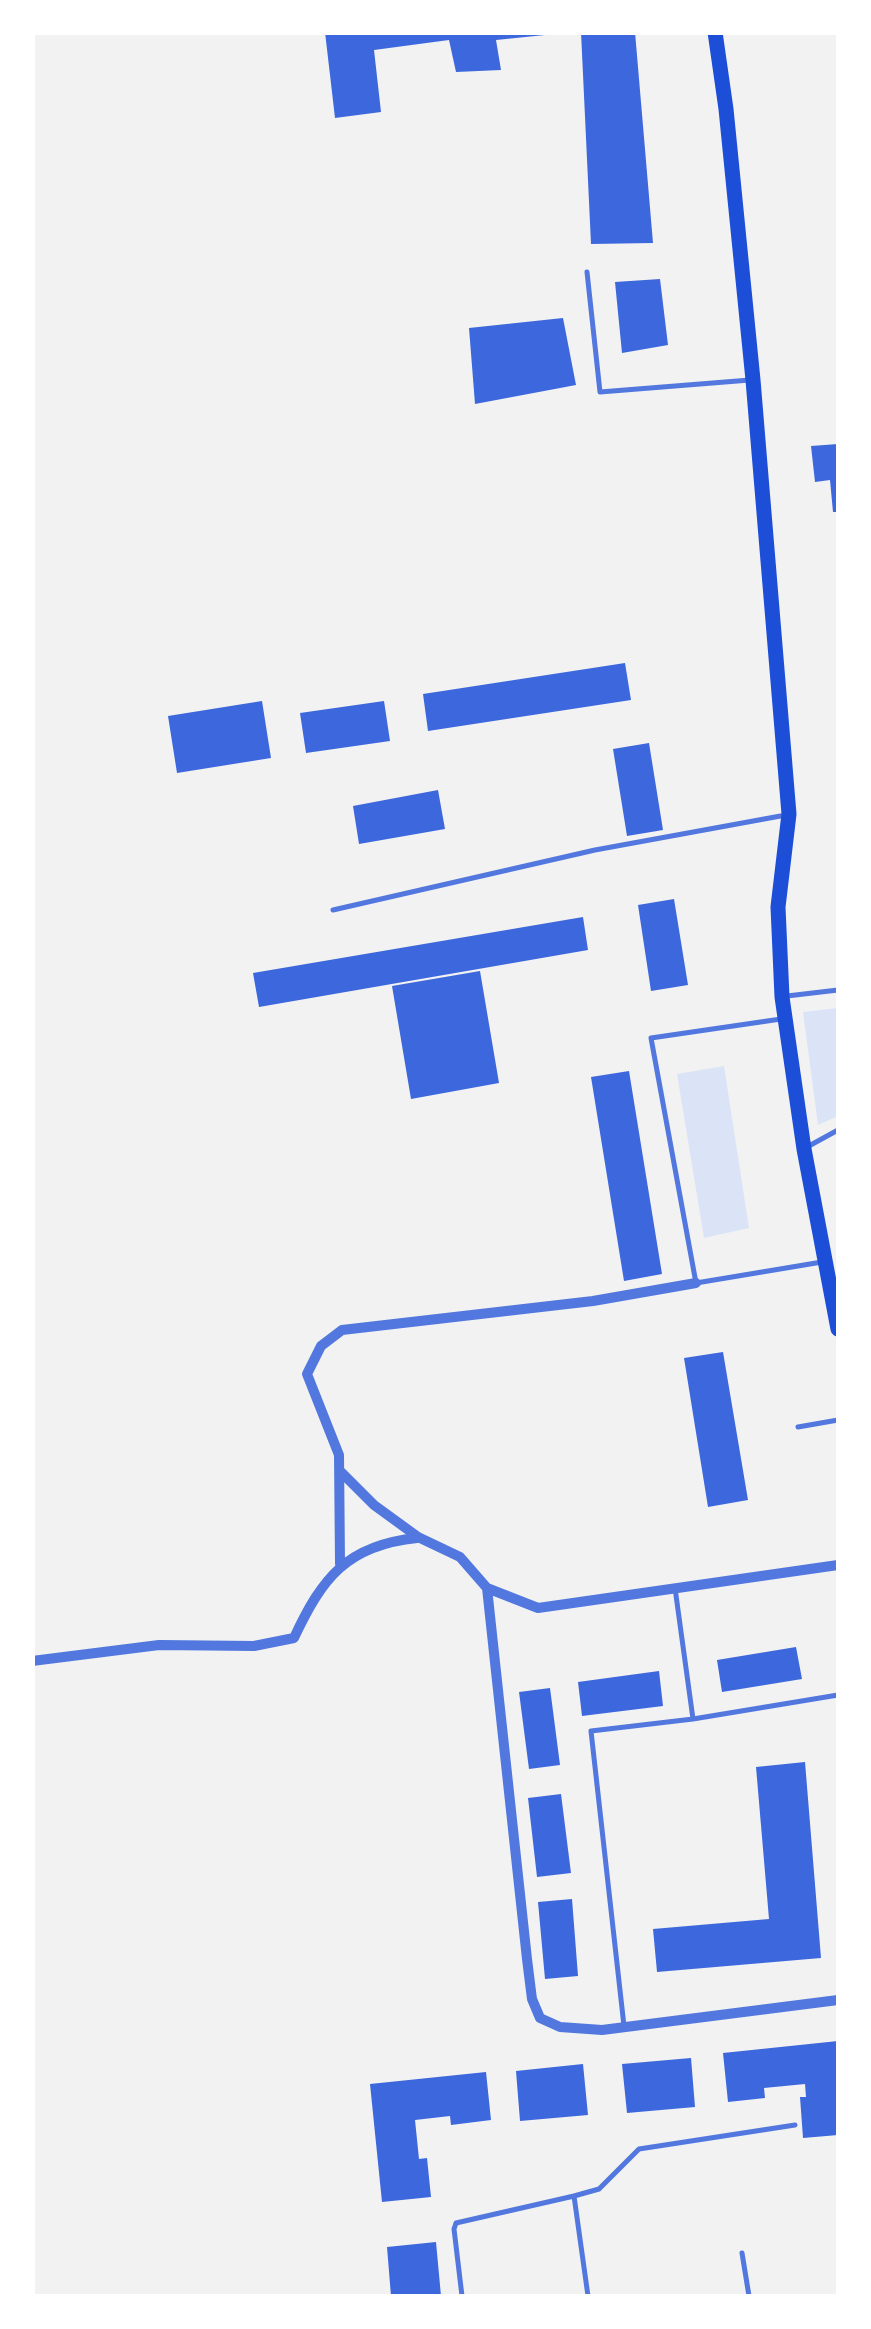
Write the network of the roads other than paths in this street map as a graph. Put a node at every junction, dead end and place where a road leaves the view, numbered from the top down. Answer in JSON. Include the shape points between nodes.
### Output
{"nodes":[{"id":1,"x":715,"y":32,"type":"edge"},
{"id":2,"x":587,"y":272,"type":"dead end"},
{"id":3,"x":753,"y":380,"type":"junction"},
{"id":4,"x":789,"y":814,"type":"junction"},
{"id":5,"x":333,"y":910,"type":"dead end"},
{"id":6,"x":838,"y":990,"type":"edge"},
{"id":7,"x":782,"y":997,"type":"junction"},
{"id":8,"x":784,"y":1018,"type":"junction"},
{"id":9,"x":838,"y":1130,"type":"edge"},
{"id":10,"x":804,"y":1149,"type":"junction"},
{"id":11,"x":824,"y":1262,"type":"junction"},
{"id":12,"x":696,"y":1283,"type":"junction"},
{"id":13,"x":838,"y":1329,"type":"edge"},
{"id":14,"x":838,"y":1420,"type":"edge"},
{"id":15,"x":798,"y":1427,"type":"dead end"},
{"id":16,"x":341,"y":1472,"type":"junction"},
{"id":17,"x":418,"y":1538,"type":"junction"},
{"id":18,"x":340,"y":1564,"type":"junction"},
{"id":19,"x":838,"y":1565,"type":"edge"},
{"id":20,"x":487,"y":1588,"type":"junction"},
{"id":21,"x":675,"y":1588,"type":"junction"},
{"id":22,"x":32,"y":1661,"type":"edge"},
{"id":23,"x":838,"y":1695,"type":"edge"},
{"id":24,"x":694,"y":1719,"type":"junction"},
{"id":25,"x":838,"y":2000,"type":"edge"},
{"id":26,"x":624,"y":2028,"type":"junction"},
{"id":27,"x":795,"y":2125,"type":"dead end"},
{"id":28,"x":574,"y":2196,"type":"junction"},
{"id":29,"x":742,"y":2253,"type":"dead end"},
{"id":30,"x":462,"y":2296,"type":"edge"},
{"id":31,"x":588,"y":2296,"type":"edge"},
{"id":32,"x":749,"y":2296,"type":"edge"}],
"edges":[{"from":1,"to":3,"type":"main road"},
{"from":2,"to":3,"type":"lane","via":[[600,392]]},
{"from":3,"to":4,"type":"main road"},
{"from":4,"to":5,"type":"lane"},
{"from":4,"to":7,"type":"main road","via":[[778,907]]},
{"from":6,"to":7,"type":"lane"},
{"from":7,"to":8,"type":"main road"},
{"from":8,"to":10,"type":"main road"},
{"from":8,"to":12,"type":"lane","via":[[651,1038]]},
{"from":9,"to":10,"type":"lane"},
{"from":10,"to":11,"type":"main road"},
{"from":11,"to":12,"type":"lane"},
{"from":11,"to":13,"type":"main road"},
{"from":12,"to":16,"type":"street","via":[[342,1330],[321,1346],[306,1374]]},
{"from":14,"to":15,"type":"lane"},
{"from":16,"to":17,"type":"street"},
{"from":16,"to":18,"type":"street"},
{"from":17,"to":18,"type":"street","via":[[367,1549]]},
{"from":17,"to":20,"type":"street","via":[[460,1557]]},
{"from":18,"to":22,"type":"street","via":[[294,1638]]},
{"from":19,"to":21,"type":"street"},
{"from":20,"to":21,"type":"street","via":[[538,1608]]},
{"from":20,"to":26,"type":"street","via":[[532,1999],[540,2018],[560,2027]]},
{"from":21,"to":24,"type":"lane"},
{"from":23,"to":24,"type":"lane"},
{"from":24,"to":26,"type":"lane","via":[[591,1731]]},
{"from":25,"to":26,"type":"street"},
{"from":27,"to":28,"type":"lane","via":[[639,2149],[599,2189]]},
{"from":28,"to":30,"type":"lane","via":[[456,2223]]},
{"from":28,"to":31,"type":"lane"},
{"from":29,"to":32,"type":"lane"}]}
